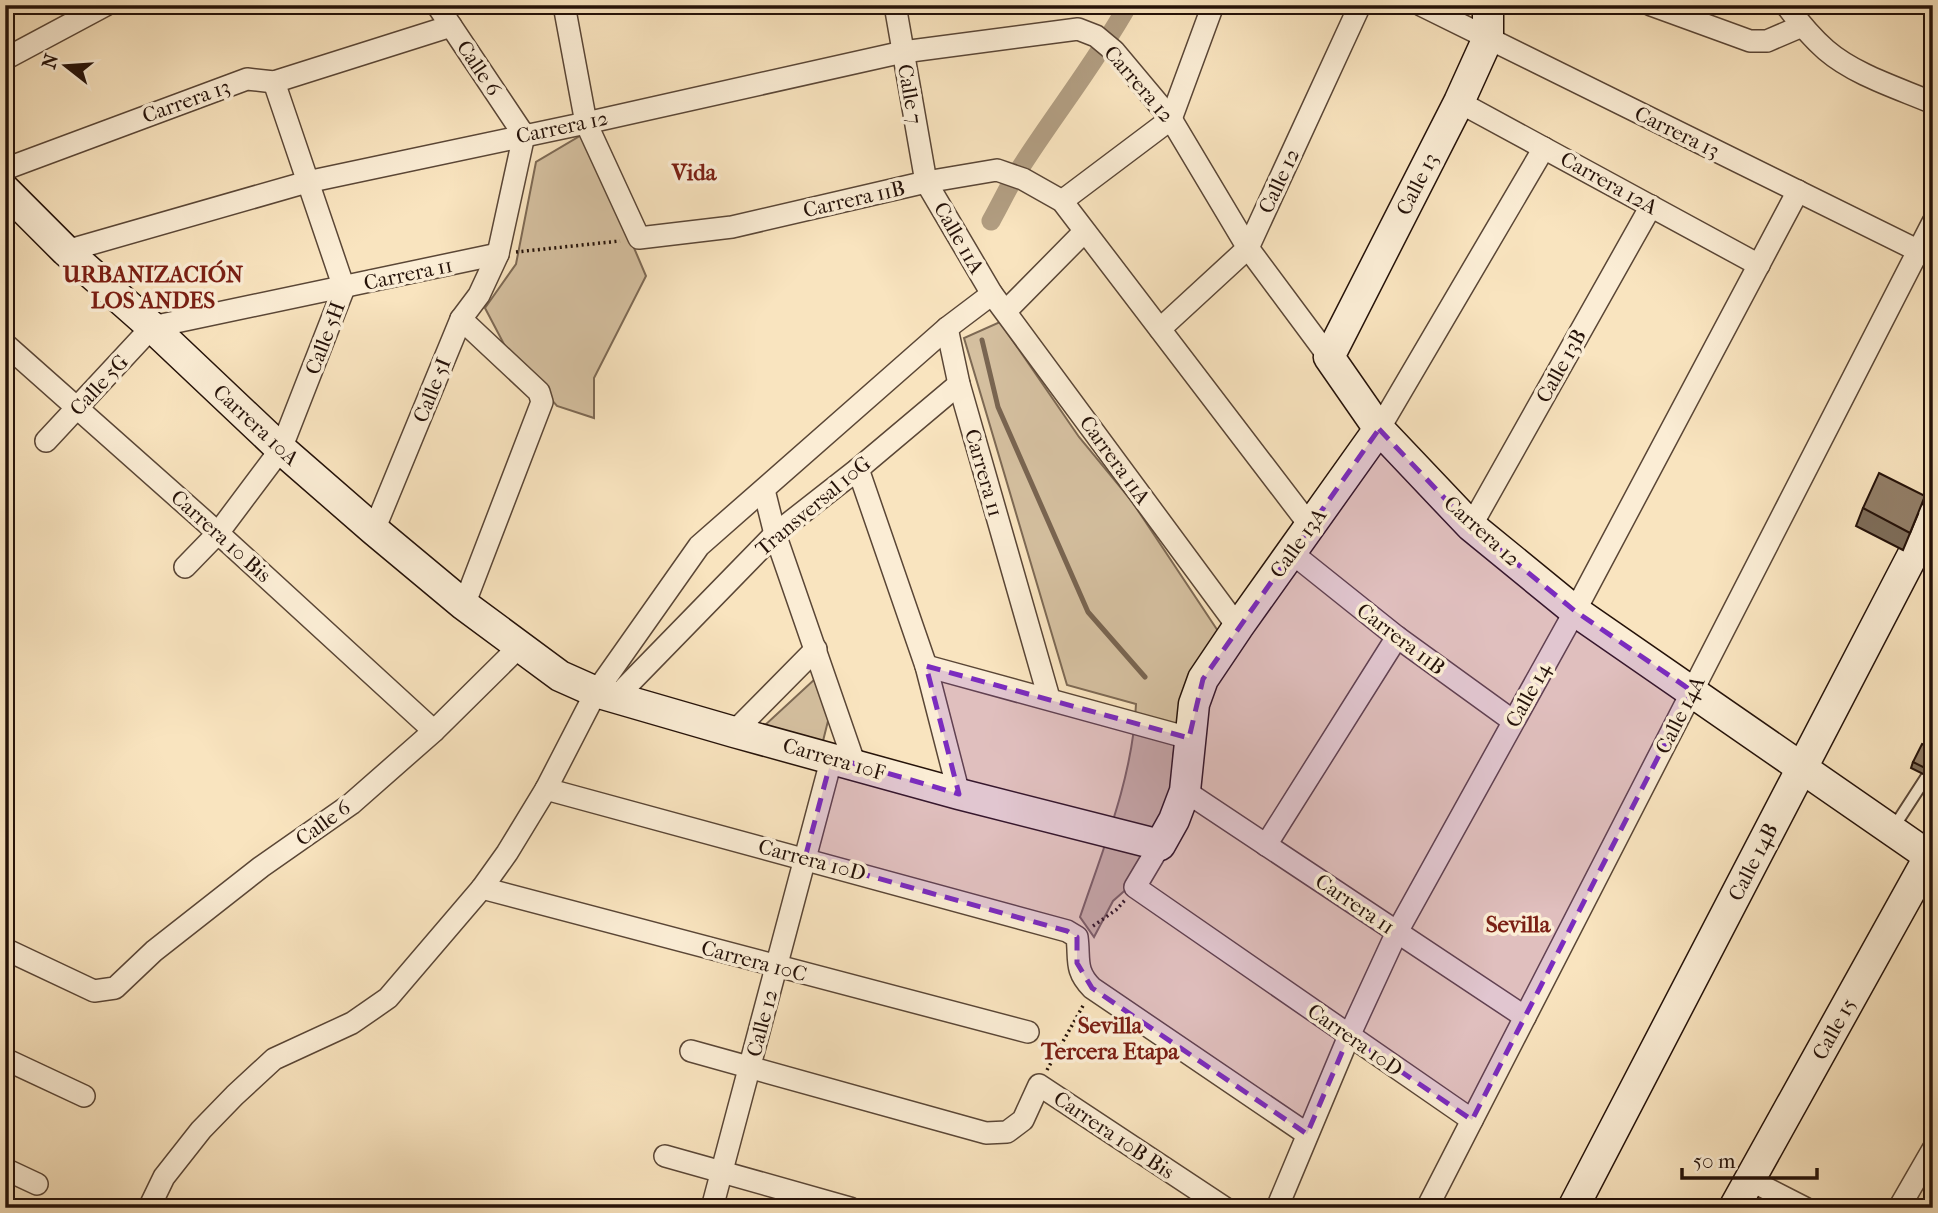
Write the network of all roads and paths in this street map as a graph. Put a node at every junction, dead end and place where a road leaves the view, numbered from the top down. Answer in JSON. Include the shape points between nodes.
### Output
{"nodes":[{"id":1,"x":106,"y":5,"type":"edge"},
{"id":2,"x":437,"y":5,"type":"edge"},
{"id":3,"x":564,"y":5,"type":"edge"},
{"id":4,"x":895,"y":5,"type":"edge"},
{"id":5,"x":1213,"y":5,"type":"edge"},
{"id":6,"x":1360,"y":5,"type":"edge"},
{"id":7,"x":1421,"y":5,"type":"edge"},
{"id":8,"x":1488,"y":5,"type":"edge"},
{"id":9,"x":1651,"y":5,"type":"edge"},
{"id":10,"x":1786,"y":5,"type":"edge"},
{"id":11,"x":451,"y":26,"type":"junction"},
{"id":12,"x":1802,"y":26,"type":"junction"},
{"id":13,"x":1488,"y":38,"type":"junction"},
{"id":14,"x":903,"y":52,"type":"junction"},
{"id":15,"x":5,"y":59,"type":"edge"},
{"id":16,"x":274,"y":82,"type":"junction"},
{"id":17,"x":1459,"y":102,"type":"junction"},
{"id":18,"x":1933,"y":103,"type":"edge"},
{"id":19,"x":1171,"y":119,"type":"junction"},
{"id":20,"x":586,"y":123,"type":"junction"},
{"id":21,"x":524,"y":135,"type":"junction"},
{"id":22,"x":1544,"y":148,"type":"junction"},
{"id":23,"x":5,"y":169,"type":"edge"},
{"id":24,"x":307,"y":182,"type":"junction"},
{"id":25,"x":926,"y":182,"type":"junction"},
{"id":26,"x":5,"y":190,"type":"edge"},
{"id":27,"x":1798,"y":191,"type":"junction"},
{"id":28,"x":1062,"y":201,"type":"junction"},
{"id":29,"x":1651,"y":206,"type":"junction"},
{"id":30,"x":1933,"y":222,"type":"edge"},
{"id":31,"x":1084,"y":232,"type":"junction"},
{"id":32,"x":639,"y":238,"type":"junction"},
{"id":33,"x":1248,"y":248,"type":"junction"},
{"id":34,"x":66,"y":251,"type":"junction"},
{"id":35,"x":498,"y":254,"type":"junction"},
{"id":36,"x":1925,"y":255,"type":"edge"},
{"id":37,"x":1759,"y":265,"type":"junction"},
{"id":38,"x":344,"y":288,"type":"junction"},
{"id":39,"x":992,"y":294,"type":"junction"},
{"id":40,"x":1006,"y":311,"type":"junction"},
{"id":41,"x":461,"y":319,"type":"junction"},
{"id":42,"x":152,"y":327,"type":"junction"},
{"id":43,"x":947,"y":328,"type":"junction"},
{"id":44,"x":1160,"y":329,"type":"junction"},
{"id":45,"x":5,"y":344,"type":"edge"},
{"id":46,"x":1329,"y":357,"type":"junction"},
{"id":47,"x":959,"y":384,"type":"junction"},
{"id":48,"x":78,"y":408,"type":"junction"},
{"id":49,"x":1379,"y":429,"type":"junction"},
{"id":50,"x":46,"y":442,"type":"dead end"},
{"id":51,"x":281,"y":449,"type":"junction"},
{"id":52,"x":858,"y":469,"type":"junction"},
{"id":53,"x":764,"y":490,"type":"junction"},
{"id":54,"x":1933,"y":516,"type":"edge"},
{"id":55,"x":1471,"y":526,"type":"junction"},
{"id":56,"x":1311,"y":527,"type":"junction"},
{"id":57,"x":374,"y":530,"type":"junction"},
{"id":58,"x":218,"y":533,"type":"junction"},
{"id":59,"x":775,"y":534,"type":"junction"},
{"id":60,"x":1292,"y":553,"type":"junction"},
{"id":61,"x":185,"y":566,"type":"dead end"},
{"id":62,"x":464,"y":605,"type":"junction"},
{"id":63,"x":1575,"y":611,"type":"junction"},
{"id":64,"x":1238,"y":626,"type":"junction"},
{"id":65,"x":1397,"y":637,"type":"junction"},
{"id":66,"x":520,"y":646,"type":"junction"},
{"id":67,"x":816,"y":649,"type":"junction"},
{"id":68,"x":926,"y":666,"type":"junction"},
{"id":69,"x":1692,"y":691,"type":"junction"},
{"id":70,"x":606,"y":695,"type":"junction"},
{"id":71,"x":1049,"y":698,"type":"junction"},
{"id":72,"x":1513,"y":721,"type":"junction"},
{"id":73,"x":434,"y":731,"type":"junction"},
{"id":74,"x":734,"y":732,"type":"junction"},
{"id":75,"x":1189,"y":738,"type":"junction"},
{"id":76,"x":844,"y":761,"type":"junction"},
{"id":77,"x":1802,"y":767,"type":"junction"},
{"id":78,"x":1927,"y":776,"type":"edge"},
{"id":79,"x":546,"y":789,"type":"junction"},
{"id":80,"x":1185,"y":791,"type":"junction"},
{"id":81,"x":959,"y":794,"type":"junction"},
{"id":82,"x":1892,"y":830,"type":"junction"},
{"id":83,"x":1160,"y":845,"type":"junction"},
{"id":84,"x":1266,"y":845,"type":"junction"},
{"id":85,"x":1931,"y":853,"type":"edge"},
{"id":86,"x":805,"y":858,"type":"junction"},
{"id":87,"x":1135,"y":887,"type":"junction"},
{"id":88,"x":482,"y":888,"type":"junction"},
{"id":89,"x":1397,"y":932,"type":"junction"},
{"id":90,"x":1077,"y":937,"type":"junction"},
{"id":91,"x":5,"y":949,"type":"edge"},
{"id":92,"x":777,"y":967,"type":"junction"},
{"id":93,"x":1093,"y":988,"type":"junction"},
{"id":94,"x":1525,"y":1017,"type":"junction"},
{"id":95,"x":1028,"y":1032,"type":"dead end"},
{"id":96,"x":1349,"y":1036,"type":"junction"},
{"id":97,"x":691,"y":1051,"type":"dead end"},
{"id":98,"x":5,"y":1059,"type":"edge"},
{"id":99,"x":750,"y":1068,"type":"junction"},
{"id":100,"x":1039,"y":1084,"type":"junction"},
{"id":101,"x":84,"y":1097,"type":"dead end"},
{"id":102,"x":1472,"y":1121,"type":"junction"},
{"id":103,"x":1307,"y":1134,"type":"junction"},
{"id":104,"x":1933,"y":1149,"type":"edge"},
{"id":105,"x":665,"y":1156,"type":"dead end"},
{"id":106,"x":5,"y":1169,"type":"edge"},
{"id":107,"x":722,"y":1172,"type":"junction"},
{"id":108,"x":1750,"y":1180,"type":"junction"},
{"id":109,"x":37,"y":1184,"type":"dead end"},
{"id":110,"x":149,"y":1208,"type":"edge"},
{"id":111,"x":712,"y":1208,"type":"edge"},
{"id":112,"x":850,"y":1208,"type":"edge"},
{"id":113,"x":1225,"y":1208,"type":"edge"},
{"id":114,"x":1277,"y":1208,"type":"edge"},
{"id":115,"x":1427,"y":1208,"type":"edge"},
{"id":116,"x":1573,"y":1208,"type":"edge"},
{"id":117,"x":1734,"y":1208,"type":"edge"},
{"id":118,"x":1805,"y":1208,"type":"edge"},
{"id":119,"x":1899,"y":1208,"type":"edge"}],
"edges":[{"from":1,"to":15,"type":"street"},
{"from":2,"to":11,"type":"street","name":"Calle 6"},
{"from":3,"to":20,"type":"street"},
{"from":4,"to":14,"type":"street","name":"Calle 7"},
{"from":5,"to":19,"type":"street"},
{"from":6,"to":33,"type":"street","name":"Calle 12"},
{"from":7,"to":13,"type":"street","name":"Carrera 13"},
{"from":8,"to":13,"type":"street","name":"Calle 13"},
{"from":9,"to":12,"type":"street","via":[[1750,41],[1767,41]]},
{"from":10,"to":12,"type":"street"},
{"from":11,"to":16,"type":"street","name":"Carrera 13"},
{"from":11,"to":21,"type":"street","name":"Calle 6"},
{"from":12,"to":18,"type":"street","via":[[1852,67]]},
{"from":13,"to":17,"type":"street","name":"Calle 13"},
{"from":13,"to":27,"type":"street","name":"Carrera 13"},
{"from":14,"to":19,"type":"street","name":"Carrera 12","via":[[1078,29],[1114,51]]},
{"from":14,"to":20,"type":"street","name":"Carrera 12"},
{"from":14,"to":25,"type":"street","name":"Calle 7"},
{"from":16,"to":23,"type":"street","name":"Carrera 13","via":[[247,79]]},
{"from":16,"to":24,"type":"street","name":"Calle 5H"},
{"from":17,"to":22,"type":"street","name":"Carrera 12A"},
{"from":17,"to":46,"type":"street","name":"Calle 13"},
{"from":19,"to":28,"type":"street"},
{"from":19,"to":33,"type":"street","name":"Carrera 12"},
{"from":20,"to":21,"type":"street","name":"Carrera 12"},
{"from":20,"to":32,"type":"street"},
{"from":21,"to":24,"type":"street","name":"Carrera 12"},
{"from":21,"to":35,"type":"street"},
{"from":22,"to":29,"type":"street","name":"Carrera 12A"},
{"from":22,"to":49,"type":"street","name":"Calle 13A"},
{"from":24,"to":34,"type":"street","name":"Carrera 12"},
{"from":24,"to":38,"type":"street","name":"Calle 5H"},
{"from":25,"to":28,"type":"street","name":"Carrera 11B","via":[[996,170]]},
{"from":25,"to":32,"type":"street","name":"Carrera 11B","via":[[732,227]]},
{"from":25,"to":39,"type":"street","name":"Calle 11A"},
{"from":26,"to":34,"type":"street","name":"Carrera 10A"},
{"from":27,"to":36,"type":"street","name":"Carrera 13"},
{"from":27,"to":37,"type":"street","name":"Calle 14"},
{"from":28,"to":31,"type":"street","name":"Carrera 11B"},
{"from":29,"to":37,"type":"street","name":"Carrera 12A"},
{"from":29,"to":55,"type":"street","name":"Calle 13B"},
{"from":30,"to":36,"type":"street","name":"Calle 14A"},
{"from":31,"to":40,"type":"street"},
{"from":31,"to":44,"type":"street","name":"Carrera 11B"},
{"from":32,"to":35,"type":"path"},
{"from":33,"to":44,"type":"street","name":"Calle 12"},
{"from":33,"to":46,"type":"street","name":"Carrera 12"},
{"from":34,"to":42,"type":"street","name":"Carrera 10A"},
{"from":35,"to":38,"type":"street","name":"Carrera 11"},
{"from":35,"to":41,"type":"street","name":"Calle 5I","via":[[479,295]]},
{"from":36,"to":69,"type":"street","name":"Calle 14A"},
{"from":37,"to":63,"type":"street","name":"Calle 14"},
{"from":38,"to":42,"type":"street","name":"Carrera 11"},
{"from":38,"to":51,"type":"street","name":"Calle 5H"},
{"from":39,"to":40,"type":"street","name":"Carrera 11A"},
{"from":39,"to":43,"type":"street"},
{"from":40,"to":64,"type":"street","name":"Carrera 11A"},
{"from":41,"to":57,"type":"street","name":"Calle 5I"},
{"from":41,"to":62,"type":"street","via":[[542,401]]},
{"from":42,"to":48,"type":"street","name":"Calle 5G"},
{"from":42,"to":51,"type":"street","name":"Carrera 10A"},
{"from":43,"to":47,"type":"street","name":"Carrera 11"},
{"from":43,"to":53,"type":"street"},
{"from":44,"to":56,"type":"street","name":"Carrera 11B"},
{"from":45,"to":48,"type":"street","name":"Carrera 10 Bis"},
{"from":46,"to":49,"type":"street","name":"Carrera 12"},
{"from":47,"to":52,"type":"street","name":"Transversal 10G"},
{"from":47,"to":71,"type":"street","name":"Carrera 11"},
{"from":48,"to":50,"type":"street","name":"Calle 5G"},
{"from":48,"to":58,"type":"street","name":"Carrera 10 Bis"},
{"from":49,"to":55,"type":"street","name":"Carrera 12"},
{"from":49,"to":56,"type":"street","name":"Calle 13A"},
{"from":51,"to":57,"type":"street","name":"Carrera 10A"},
{"from":51,"to":58,"type":"street","name":"Calle 5H"},
{"from":52,"to":59,"type":"street","name":"Transversal 10G"},
{"from":52,"to":68,"type":"street"},
{"from":53,"to":59,"type":"street"},
{"from":53,"to":70,"type":"street","via":[[699,546]]},
{"from":54,"to":77,"type":"street","name":"Calle 14B"},
{"from":55,"to":63,"type":"street","name":"Carrera 12"},
{"from":56,"to":60,"type":"street","name":"Calle 13A"},
{"from":57,"to":62,"type":"street","name":"Carrera 10A"},
{"from":58,"to":61,"type":"street","name":"Calle 5H"},
{"from":58,"to":73,"type":"street","name":"Carrera 10 Bis"},
{"from":59,"to":67,"type":"street"},
{"from":59,"to":70,"type":"street","name":"Transversal 10G"},
{"from":60,"to":64,"type":"street","name":"Calle 13A"},
{"from":60,"to":65,"type":"street","name":"Carrera 11B"},
{"from":62,"to":66,"type":"street","name":"Carrera 10A"},
{"from":63,"to":69,"type":"street","name":"Carrera 12"},
{"from":63,"to":72,"type":"street","name":"Calle 14"},
{"from":64,"to":75,"type":"street","name":"Calle 13A","via":[[1203,679]]},
{"from":65,"to":72,"type":"street","name":"Carrera 11B"},
{"from":65,"to":84,"type":"street"},
{"from":66,"to":70,"type":"street","name":"Carrera 10F","via":[[560,676]]},
{"from":66,"to":73,"type":"street","name":"Calle 6"},
{"from":67,"to":74,"type":"street"},
{"from":67,"to":76,"type":"street"},
{"from":68,"to":71,"type":"street"},
{"from":68,"to":81,"type":"street"},
{"from":69,"to":77,"type":"street","name":"Carrera 12"},
{"from":69,"to":94,"type":"street","name":"Calle 14A"},
{"from":70,"to":74,"type":"street","name":"Carrera 10F"},
{"from":70,"to":79,"type":"street"},
{"from":71,"to":75,"type":"street"},
{"from":72,"to":89,"type":"street","name":"Calle 14"},
{"from":73,"to":91,"type":"street","name":"Calle 6","via":[[351,804],[261,867],[114,988],[94,991]]},
{"from":74,"to":76,"type":"street","name":"Carrera 10F"},
{"from":75,"to":80,"type":"street","name":"Calle 13A"},
{"from":76,"to":81,"type":"street","name":"Carrera 10F"},
{"from":76,"to":86,"type":"street","name":"Calle 12"},
{"from":77,"to":82,"type":"street","name":"Carrera 12"},
{"from":77,"to":116,"type":"street","name":"Calle 14B"},
{"from":78,"to":82,"type":"lane"},
{"from":79,"to":86,"type":"street","name":"Carrera 10D"},
{"from":79,"to":88,"type":"street"},
{"from":80,"to":83,"type":"street","name":"Calle 13A"},
{"from":80,"to":84,"type":"street","name":"Carrera 11"},
{"from":81,"to":83,"type":"street","name":"Carrera 10F"},
{"from":82,"to":85,"type":"street","name":"Carrera 12"},
{"from":83,"to":87,"type":"street","name":"Calle 13A"},
{"from":84,"to":89,"type":"street","name":"Carrera 11"},
{"from":85,"to":108,"type":"street","name":"Calle 15"},
{"from":86,"to":90,"type":"street","name":"Carrera 10D"},
{"from":86,"to":92,"type":"street","name":"Calle 12"},
{"from":87,"to":90,"type":"path","via":[[1116,910]]},
{"from":87,"to":96,"type":"street","name":"Carrera 10D"},
{"from":88,"to":92,"type":"street","name":"Carrera 10C"},
{"from":88,"to":110,"type":"street","via":[[388,998],[352,1023],[274,1059],[235,1095],[164,1177]]},
{"from":89,"to":94,"type":"street","name":"Carrera 11"},
{"from":89,"to":96,"type":"street","name":"Calle 14"},
{"from":90,"to":93,"type":"street","via":[[1077,963]]},
{"from":92,"to":95,"type":"street","name":"Carrera 10C"},
{"from":92,"to":99,"type":"street","name":"Calle 12"},
{"from":93,"to":100,"type":"path"},
{"from":93,"to":103,"type":"street"},
{"from":94,"to":102,"type":"street","name":"Calle 14A"},
{"from":96,"to":102,"type":"street","name":"Carrera 10D"},
{"from":96,"to":103,"type":"street","name":"Calle 14"},
{"from":97,"to":99,"type":"street"},
{"from":98,"to":101,"type":"street"},
{"from":99,"to":100,"type":"street","via":[[986,1133],[1007,1132],[1023,1120]]},
{"from":99,"to":107,"type":"street","name":"Calle 12"},
{"from":100,"to":113,"type":"street","name":"Carrera 10B Bis"},
{"from":102,"to":115,"type":"street","name":"Calle 14A"},
{"from":103,"to":114,"type":"street","name":"Calle 14"},
{"from":104,"to":119,"type":"street"},
{"from":105,"to":107,"type":"street"},
{"from":106,"to":109,"type":"street"},
{"from":107,"to":111,"type":"street","name":"Calle 12"},
{"from":107,"to":112,"type":"street"},
{"from":108,"to":117,"type":"street","name":"Calle 15"},
{"from":108,"to":118,"type":"street"}]}
